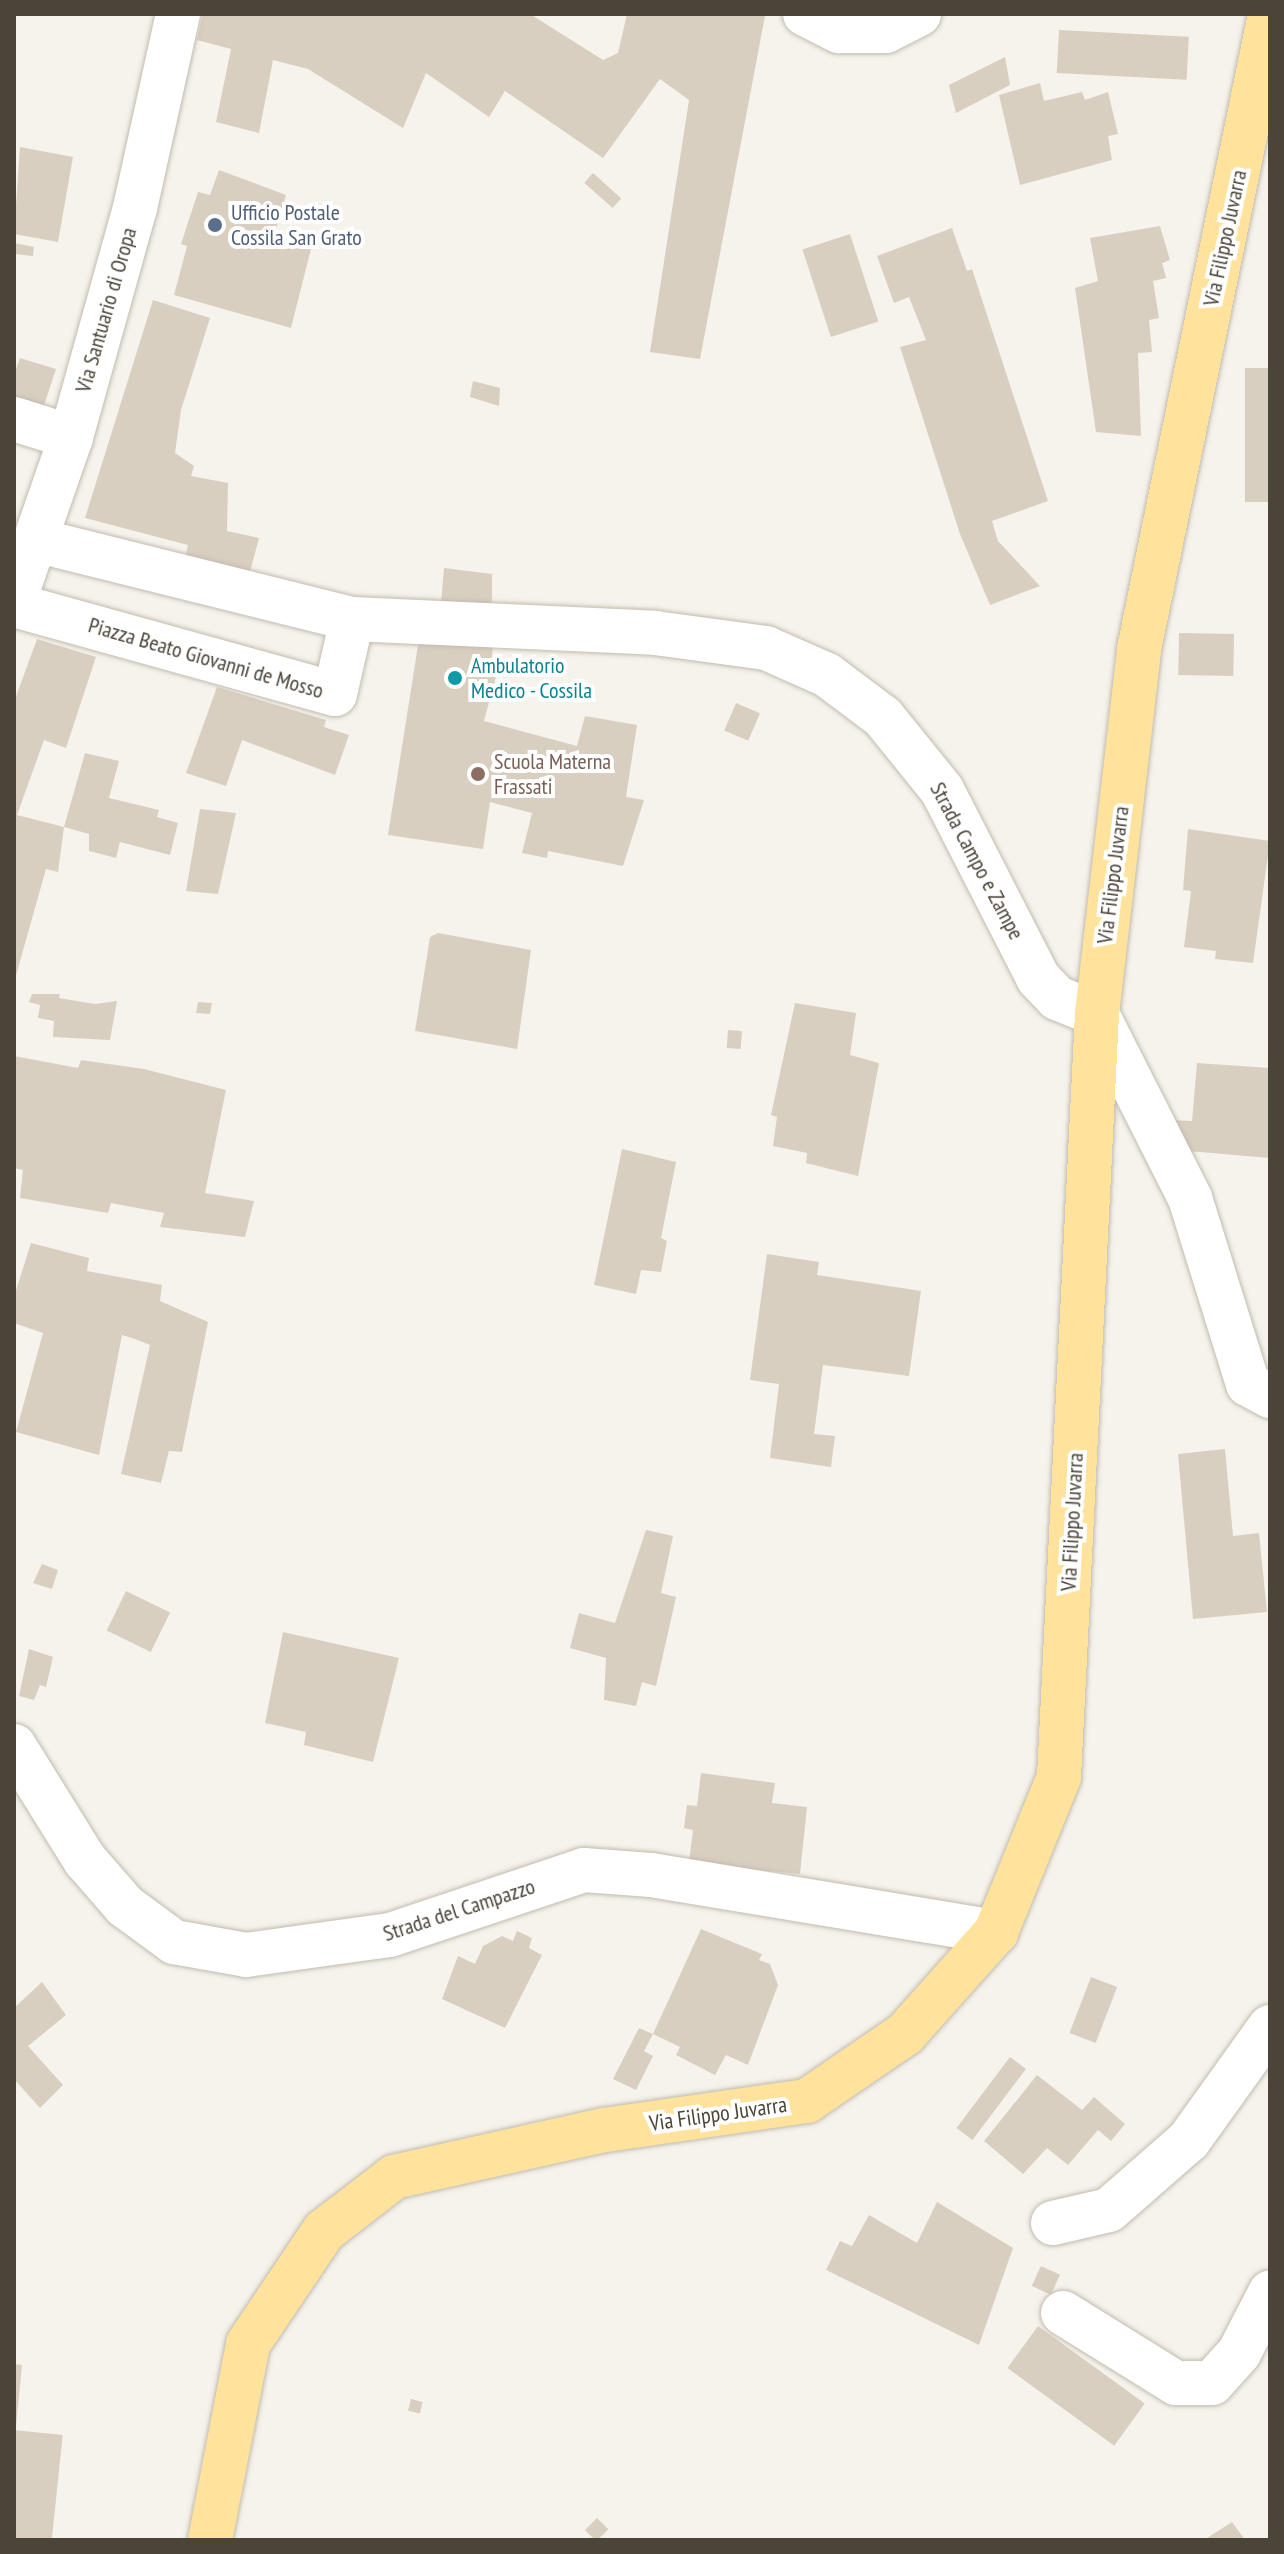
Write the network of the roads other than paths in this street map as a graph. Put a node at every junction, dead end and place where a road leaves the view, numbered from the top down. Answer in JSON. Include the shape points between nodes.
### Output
{"nodes":[{"id":1,"x":178,"y":14,"type":"edge"},
{"id":2,"x":805,"y":14,"type":"edge"},
{"id":3,"x":919,"y":14,"type":"edge"},
{"id":4,"x":1270,"y":15,"type":"edge"},
{"id":5,"x":14,"y":419,"type":"edge"},
{"id":6,"x":71,"y":437,"type":"junction"},
{"id":7,"x":36,"y":540,"type":"junction"},
{"id":8,"x":14,"y":603,"type":"edge"},
{"id":9,"x":352,"y":619,"type":"junction"},
{"id":10,"x":1097,"y":1014,"type":"junction"},
{"id":11,"x":1270,"y":1396,"type":"edge"},
{"id":12,"x":14,"y":1746,"type":"edge"},
{"id":13,"x":996,"y":1932,"type":"junction"},
{"id":14,"x":1270,"y":2027,"type":"edge"},
{"id":15,"x":1053,"y":2223,"type":"dead end"},
{"id":16,"x":1270,"y":2293,"type":"edge"},
{"id":17,"x":1063,"y":2313,"type":"dead end"},
{"id":18,"x":210,"y":2540,"type":"edge"}],
"edges":[{"from":1,"to":6,"type":"street","name":"Via Santuario di Oropa","via":[[135,208]]},
{"from":2,"to":3,"type":"street","via":[[839,31],[886,31]]},
{"from":4,"to":10,"type":"main road","name":"Via Filippo Juvarra","via":[[1139,649]]},
{"from":5,"to":6,"type":"street"},
{"from":6,"to":7,"type":"street","name":"Via Santuario di Oropa"},
{"from":7,"to":8,"type":"street","name":"Via Santuario di Oropa"},
{"from":7,"to":9,"type":"street"},
{"from":8,"to":9,"type":"street","name":"Piazza Beato Giovanni de Mosso","via":[[335,694]]},
{"from":9,"to":10,"type":"street","name":"Strada Campo e Zampe","via":[[655,633],[766,648],[827,675],[883,717],[942,790],[1038,978],[1057,998]]},
{"from":10,"to":11,"type":"street","via":[[1190,1198],[1248,1384]]},
{"from":10,"to":13,"type":"main road","name":"Via Filippo Juvarra","via":[[1059,1777]]},
{"from":12,"to":13,"type":"street","name":"Strada del Campazzo","via":[[85,1860],[125,1906],[174,1942],[246,1955],[390,1935],[584,1870],[651,1875]]},
{"from":13,"to":18,"type":"main road","name":"Via Filippo Juvarra","via":[[905,2034],[807,2101],[605,2130],[394,2177],[324,2231],[248,2344]]},
{"from":14,"to":15,"type":"street","via":[[1189,2140],[1109,2210]]},
{"from":16,"to":17,"type":"street","via":[[1239,2353],[1212,2383],[1176,2383]]}]}
